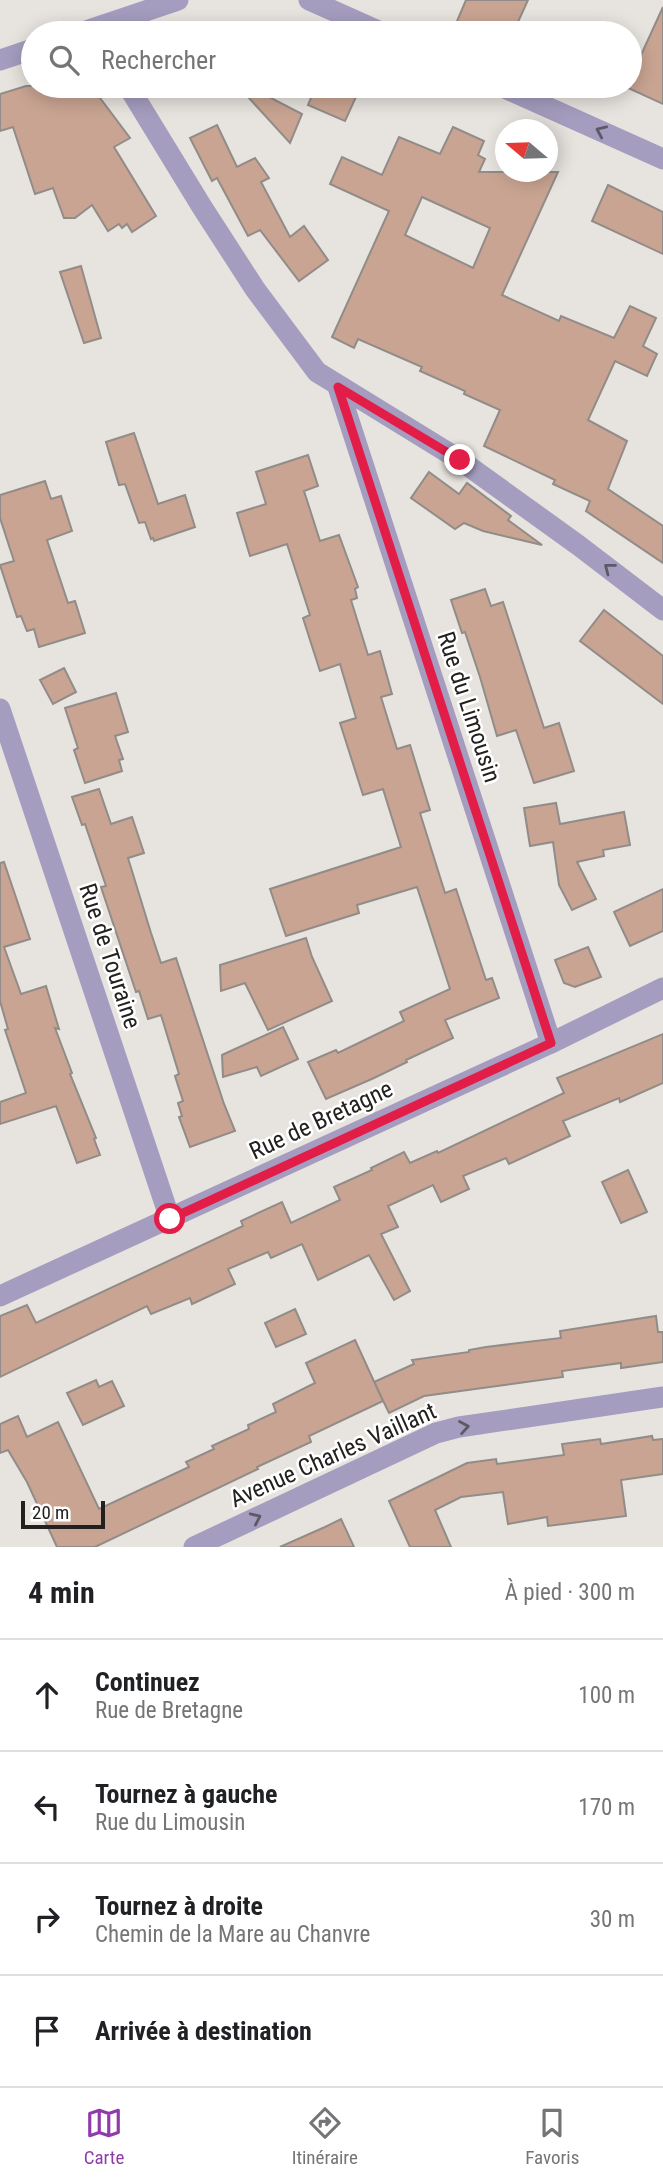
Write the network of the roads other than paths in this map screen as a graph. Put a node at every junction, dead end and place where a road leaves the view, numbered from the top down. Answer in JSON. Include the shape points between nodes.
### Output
{"nodes":[{"id":1,"x":178,"y":0,"type":"edge"},
{"id":2,"x":309,"y":0,"type":"edge"},
{"id":3,"x":128,"y":7,"type":"edge"},
{"id":4,"x":108,"y":21,"type":"edge"},
{"id":5,"x":356,"y":21,"type":"edge"},
{"id":6,"x":21,"y":53,"type":"edge"},
{"id":7,"x":0,"y":60,"type":"edge"},
{"id":8,"x":135,"y":98,"type":"edge"},
{"id":9,"x":527,"y":98,"type":"edge"},
{"id":10,"x":663,"y":159,"type":"edge"},
{"id":11,"x":338,"y":387,"type":"junction"},
{"id":12,"x":663,"y":610,"type":"edge"},
{"id":13,"x":0,"y":709,"type":"edge"},
{"id":14,"x":663,"y":988,"type":"edge"},
{"id":15,"x":551,"y":1043,"type":"junction"},
{"id":16,"x":170,"y":1219,"type":"junction"},
{"id":17,"x":0,"y":1296,"type":"edge"},
{"id":18,"x":663,"y":1397,"type":"edge"},
{"id":19,"x":194,"y":1547,"type":"edge"}],
"edges":[{"from":1,"to":3,"type":"street"},
{"from":2,"to":5,"type":"street"},
{"from":3,"to":4,"type":"street"},
{"from":6,"to":7,"type":"street"},
{"from":8,"to":11,"type":"street","via":[[255,289],[317,373]]},
{"from":10,"to":9,"type":"street","one_way":true},
{"from":12,"to":11,"type":"street","one_way":true,"via":[[460,460]]},
{"from":11,"to":15,"type":"street","name":"Rue du Limousin"},
{"from":13,"to":16,"type":"street","name":"Rue de Touraine"},
{"from":14,"to":15,"type":"street","name":"Rue de Bretagne"},
{"from":15,"to":16,"type":"street","name":"Rue de Bretagne"},
{"from":16,"to":17,"type":"street","name":"Rue de Bretagne"},
{"from":19,"to":18,"type":"street","name":"Avenue Charles Vaillant","one_way":true,"via":[[436,1433]]}]}
